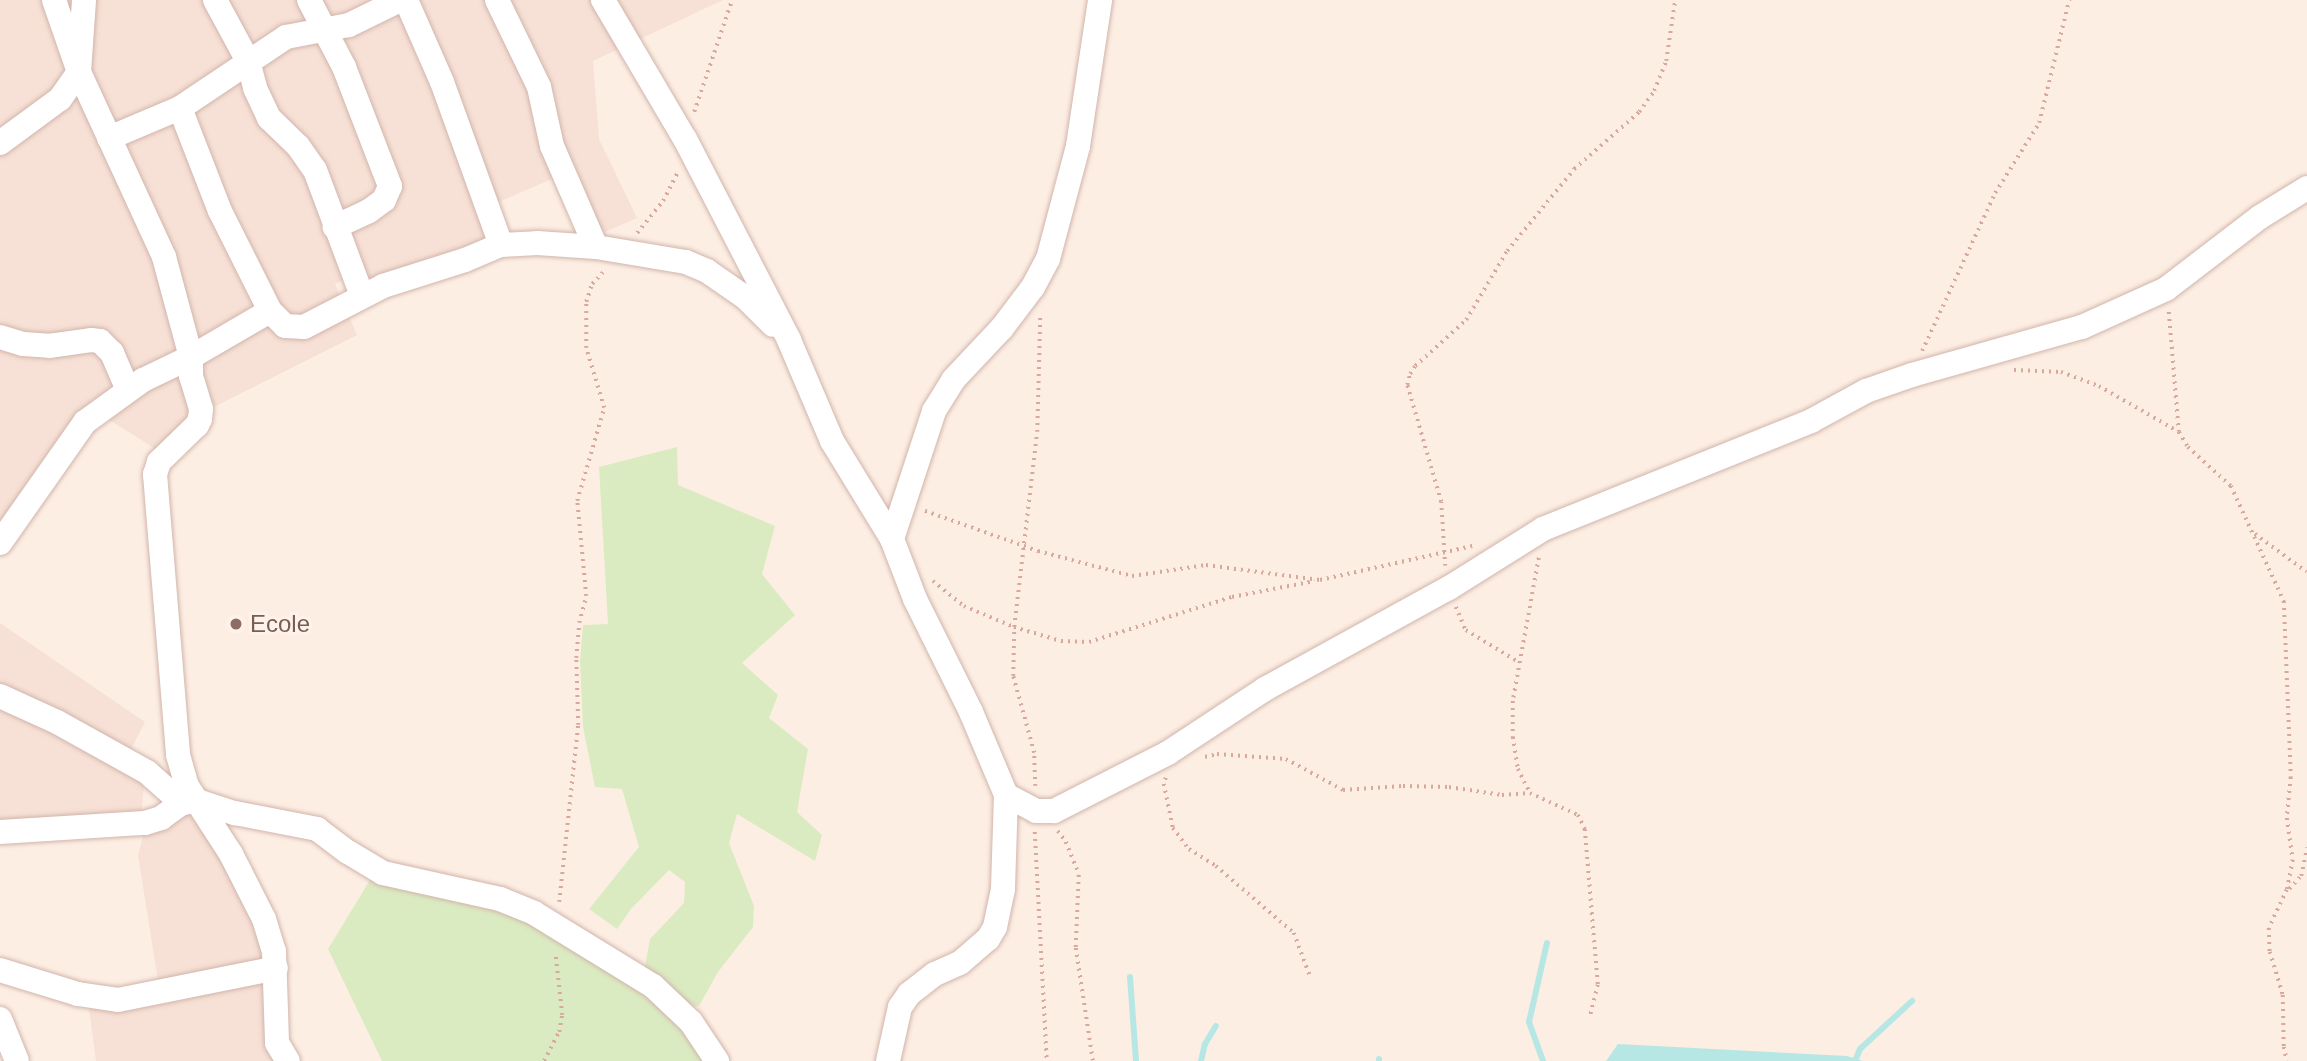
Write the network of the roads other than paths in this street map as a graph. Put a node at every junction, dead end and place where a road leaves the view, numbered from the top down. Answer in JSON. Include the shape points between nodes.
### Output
{"nodes":[{"id":1,"x":54,"y":0,"type":"edge"},
{"id":2,"x":84,"y":0,"type":"edge"},
{"id":3,"x":215,"y":0,"type":"edge"},
{"id":4,"x":309,"y":0,"type":"edge"},
{"id":5,"x":400,"y":0,"type":"edge"},
{"id":6,"x":406,"y":0,"type":"edge"},
{"id":7,"x":497,"y":0,"type":"edge"},
{"id":8,"x":603,"y":0,"type":"edge"},
{"id":9,"x":1100,"y":0,"type":"edge"},
{"id":10,"x":327,"y":30,"type":"junction"},
{"id":11,"x":248,"y":61,"type":"junction"},
{"id":12,"x":79,"y":72,"type":"junction"},
{"id":13,"x":180,"y":108,"type":"junction"},
{"id":14,"x":109,"y":138,"type":"junction"},
{"id":15,"x":0,"y":143,"type":"edge"},
{"id":16,"x":2307,"y":188,"type":"edge"},
{"id":17,"x":334,"y":227,"type":"junction"},
{"id":18,"x":501,"y":245,"type":"junction"},
{"id":19,"x":596,"y":247,"type":"junction"},
{"id":20,"x":362,"y":296,"type":"junction"},
{"id":21,"x":270,"y":311,"type":"junction"},
{"id":22,"x":0,"y":338,"type":"edge"},
{"id":23,"x":789,"y":340,"type":"junction"},
{"id":24,"x":191,"y":357,"type":"junction"},
{"id":25,"x":128,"y":390,"type":"junction"},
{"id":26,"x":4,"y":530,"type":"edge"},
{"id":27,"x":892,"y":539,"type":"junction"},
{"id":28,"x":0,"y":696,"type":"edge"},
{"id":29,"x":1006,"y":795,"type":"junction"},
{"id":30,"x":190,"y":802,"type":"junction"},
{"id":31,"x":0,"y":832,"type":"edge"},
{"id":32,"x":276,"y":968,"type":"junction"},
{"id":33,"x":0,"y":970,"type":"edge"},
{"id":34,"x":0,"y":1018,"type":"edge"},
{"id":35,"x":279,"y":1055,"type":"edge"},
{"id":36,"x":17,"y":1061,"type":"edge"},
{"id":37,"x":717,"y":1061,"type":"edge"},
{"id":38,"x":888,"y":1061,"type":"edge"}],
"edges":[{"from":1,"to":12,"type":"street"},
{"from":2,"to":12,"type":"street"},
{"from":3,"to":11,"type":"street"},
{"from":4,"to":10,"type":"street"},
{"from":5,"to":10,"type":"street","via":[[349,25]]},
{"from":6,"to":18,"type":"street","via":[[442,82]]},
{"from":7,"to":19,"type":"street","via":[[539,87],[552,146]]},
{"from":8,"to":23,"type":"street","via":[[685,139]]},
{"from":9,"to":27,"type":"street","via":[[1077,146],[1041,276],[1002,328],[953,380],[934,411]]},
{"from":10,"to":11,"type":"street","via":[[286,37]]},
{"from":10,"to":17,"type":"street","via":[[390,186],[376,206]]},
{"from":11,"to":13,"type":"street"},
{"from":11,"to":17,"type":"street","via":[[254,88],[269,118],[315,170]]},
{"from":12,"to":14,"type":"street"},
{"from":12,"to":15,"type":"street","via":[[60,99]]},
{"from":13,"to":14,"type":"street"},
{"from":13,"to":21,"type":"street","via":[[220,211]]},
{"from":14,"to":24,"type":"street","via":[[164,257]]},
{"from":16,"to":29,"type":"street","via":[[2260,217],[2166,289],[2082,327],[1866,391],[1811,421],[1543,529],[1449,588],[1265,688],[1168,753],[1054,811],[1035,817]]},
{"from":17,"to":20,"type":"street"},
{"from":18,"to":19,"type":"street"},
{"from":18,"to":20,"type":"street"},
{"from":19,"to":23,"type":"street","via":[[686,262],[707,271],[746,298]]},
{"from":20,"to":21,"type":"street","via":[[304,327],[285,326]]},
{"from":21,"to":24,"type":"street"},
{"from":22,"to":25,"type":"street","via":[[49,346],[100,341],[112,353]]},
{"from":23,"to":27,"type":"street","via":[[832,441]]},
{"from":24,"to":25,"type":"street"},
{"from":24,"to":30,"type":"street","via":[[200,419],[159,461],[155,474],[178,755]]},
{"from":25,"to":26,"type":"street","via":[[85,422]]},
{"from":27,"to":29,"type":"street"},
{"from":28,"to":30,"type":"street","via":[[147,772]]},
{"from":29,"to":38,"type":"street","via":[[1003,889],[995,926],[988,939],[960,963],[935,974],[909,994],[900,1007]]},
{"from":30,"to":31,"type":"street","via":[[145,823]]},
{"from":30,"to":32,"type":"street","via":[[231,854],[260,912]]},
{"from":30,"to":37,"type":"street","via":[[317,829],[383,873],[510,902],[653,986],[691,1023]]},
{"from":32,"to":33,"type":"street","via":[[118,999],[78,994]]},
{"from":32,"to":35,"type":"street"},
{"from":34,"to":36,"type":"street"}]}
